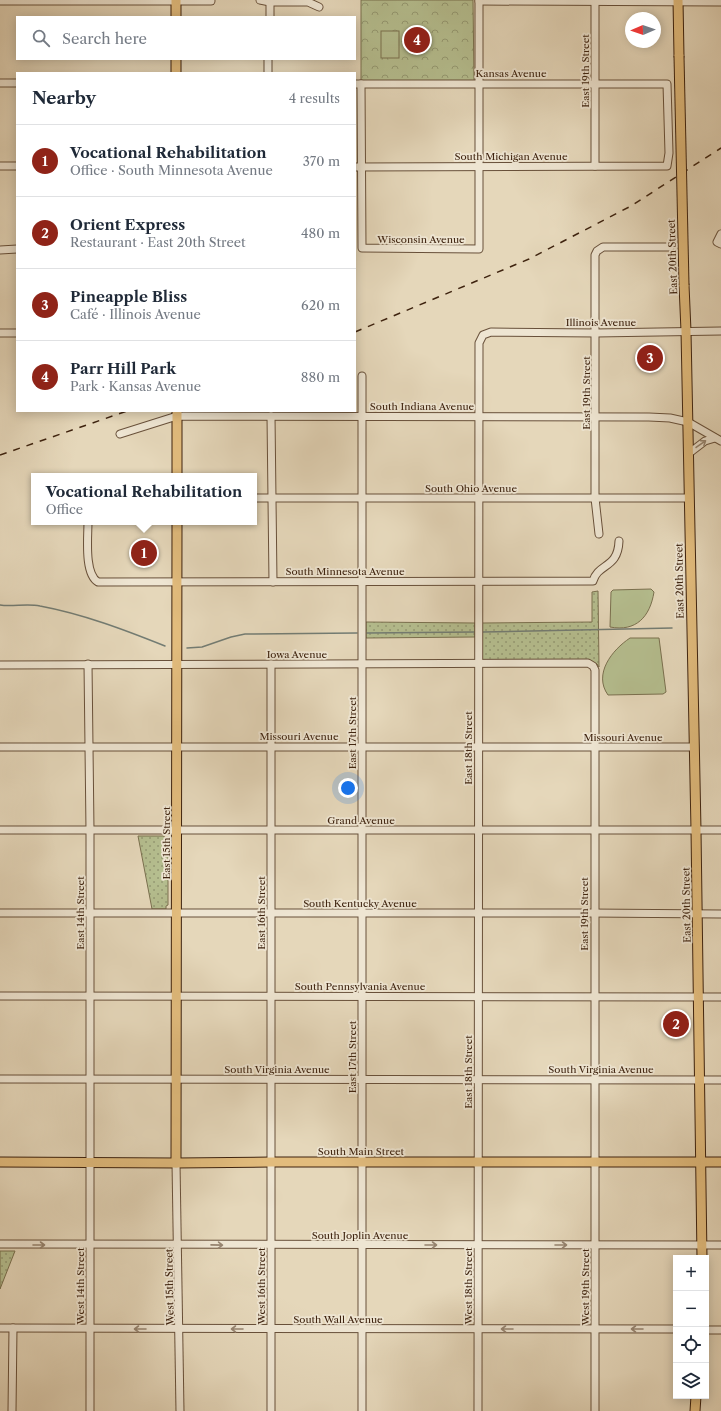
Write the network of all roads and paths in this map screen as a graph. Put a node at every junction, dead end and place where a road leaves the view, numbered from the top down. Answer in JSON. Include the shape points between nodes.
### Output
{"nodes":[{"id":1,"x":176,"y":0,"type":"edge"},
{"id":2,"x":260,"y":0,"type":"edge"},
{"id":3,"x":479,"y":0,"type":"edge"},
{"id":4,"x":0,"y":1,"type":"edge"},
{"id":5,"x":211,"y":1,"type":"edge"},
{"id":6,"x":595,"y":1,"type":"edge"},
{"id":7,"x":678,"y":1,"type":"edge"},
{"id":8,"x":270,"y":2,"type":"junction"},
{"id":9,"x":721,"y":2,"type":"edge"},
{"id":10,"x":319,"y":7,"type":"dead end"},
{"id":11,"x":176,"y":16,"type":"edge"},
{"id":12,"x":270,"y":16,"type":"edge"},
{"id":13,"x":176,"y":60,"type":"edge"},
{"id":14,"x":268,"y":60,"type":"edge"},
{"id":15,"x":176,"y":72,"type":"edge"},
{"id":16,"x":268,"y":72,"type":"edge"},
{"id":17,"x":0,"y":83,"type":"edge"},
{"id":18,"x":16,"y":83,"type":"edge"},
{"id":19,"x":479,"y":83,"type":"junction"},
{"id":20,"x":595,"y":83,"type":"junction"},
{"id":21,"x":358,"y":84,"type":"edge"},
{"id":22,"x":0,"y":166,"type":"edge"},
{"id":23,"x":16,"y":166,"type":"edge"},
{"id":24,"x":479,"y":166,"type":"junction"},
{"id":25,"x":595,"y":166,"type":"junction"},
{"id":26,"x":667,"y":166,"type":"joint"},
{"id":27,"x":358,"y":167,"type":"edge"},
{"id":28,"x":721,"y":234,"type":"edge"},
{"id":29,"x":719,"y":243,"type":"edge"},
{"id":30,"x":670,"y":247,"type":"dead end"},
{"id":31,"x":0,"y":250,"type":"edge"},
{"id":32,"x":16,"y":250,"type":"edge"},
{"id":33,"x":686,"y":331,"type":"junction"},
{"id":34,"x":721,"y":331,"type":"edge"},
{"id":35,"x":0,"y":333,"type":"edge"},
{"id":36,"x":16,"y":333,"type":"edge"},
{"id":37,"x":596,"y":333,"type":"junction"},
{"id":38,"x":482,"y":335,"type":"joint"},
{"id":39,"x":362,"y":376,"type":"dead end"},
{"id":40,"x":177,"y":413,"type":"edge"},
{"id":41,"x":271,"y":416,"type":"junction"},
{"id":42,"x":362,"y":416,"type":"junction"},
{"id":43,"x":479,"y":416,"type":"junction"},
{"id":44,"x":596,"y":416,"type":"junction"},
{"id":45,"x":688,"y":422,"type":"junction"},
{"id":46,"x":120,"y":434,"type":"dead end"},
{"id":47,"x":718,"y":440,"type":"edge"},
{"id":48,"x":688,"y":454,"type":"junction"},
{"id":49,"x":177,"y":473,"type":"edge"},
{"id":50,"x":257,"y":498,"type":"edge"},
{"id":51,"x":272,"y":498,"type":"junction"},
{"id":52,"x":362,"y":498,"type":"junction"},
{"id":53,"x":479,"y":498,"type":"junction"},
{"id":54,"x":595,"y":498,"type":"junction"},
{"id":55,"x":689,"y":498,"type":"junction"},
{"id":56,"x":88,"y":525,"type":"edge"},
{"id":57,"x":177,"y":525,"type":"edge"},
{"id":58,"x":599,"y":534,"type":"dead end"},
{"id":59,"x":620,"y":541,"type":"dead end"},
{"id":60,"x":362,"y":581,"type":"junction"},
{"id":61,"x":479,"y":581,"type":"junction"},
{"id":62,"x":177,"y":582,"type":"junction"},
{"id":63,"x":273,"y":582,"type":"junction"},
{"id":64,"x":88,"y":664,"type":"junction"},
{"id":65,"x":177,"y":664,"type":"junction"},
{"id":66,"x":271,"y":664,"type":"junction"},
{"id":67,"x":362,"y":664,"type":"junction"},
{"id":68,"x":478,"y":664,"type":"junction"},
{"id":69,"x":0,"y":665,"type":"edge"},
{"id":70,"x":593,"y":666,"type":"joint"},
{"id":71,"x":271,"y":746,"type":"junction"},
{"id":72,"x":361,"y":746,"type":"junction"},
{"id":73,"x":0,"y":747,"type":"edge"},
{"id":74,"x":90,"y":747,"type":"junction"},
{"id":75,"x":177,"y":747,"type":"junction"},
{"id":76,"x":478,"y":747,"type":"junction"},
{"id":77,"x":595,"y":747,"type":"junction"},
{"id":78,"x":694,"y":747,"type":"junction"},
{"id":79,"x":0,"y":830,"type":"edge"},
{"id":80,"x":90,"y":830,"type":"junction"},
{"id":81,"x":272,"y":830,"type":"junction"},
{"id":82,"x":362,"y":830,"type":"junction"},
{"id":83,"x":696,"y":830,"type":"junction"},
{"id":84,"x":721,"y":830,"type":"edge"},
{"id":85,"x":177,"y":831,"type":"junction"},
{"id":86,"x":478,"y":831,"type":"junction"},
{"id":87,"x":594,"y":831,"type":"junction"},
{"id":88,"x":361,"y":912,"type":"junction"},
{"id":89,"x":478,"y":912,"type":"junction"},
{"id":90,"x":0,"y":913,"type":"edge"},
{"id":91,"x":90,"y":913,"type":"junction"},
{"id":92,"x":177,"y":913,"type":"junction"},
{"id":93,"x":271,"y":913,"type":"junction"},
{"id":94,"x":594,"y":913,"type":"junction"},
{"id":95,"x":697,"y":914,"type":"junction"},
{"id":96,"x":721,"y":914,"type":"edge"},
{"id":97,"x":0,"y":996,"type":"edge"},
{"id":98,"x":90,"y":996,"type":"junction"},
{"id":99,"x":177,"y":996,"type":"junction"},
{"id":100,"x":271,"y":996,"type":"junction"},
{"id":101,"x":362,"y":996,"type":"junction"},
{"id":102,"x":478,"y":996,"type":"junction"},
{"id":103,"x":698,"y":996,"type":"junction"},
{"id":104,"x":594,"y":997,"type":"junction"},
{"id":105,"x":721,"y":997,"type":"edge"},
{"id":106,"x":0,"y":1079,"type":"edge"},
{"id":107,"x":90,"y":1079,"type":"junction"},
{"id":108,"x":176,"y":1079,"type":"junction"},
{"id":109,"x":271,"y":1079,"type":"junction"},
{"id":110,"x":362,"y":1079,"type":"junction"},
{"id":111,"x":478,"y":1079,"type":"junction"},
{"id":112,"x":595,"y":1079,"type":"junction"},
{"id":113,"x":699,"y":1079,"type":"junction"},
{"id":114,"x":721,"y":1080,"type":"edge"},
{"id":115,"x":0,"y":1162,"type":"edge"},
{"id":116,"x":90,"y":1162,"type":"junction"},
{"id":117,"x":271,"y":1162,"type":"junction"},
{"id":118,"x":362,"y":1162,"type":"junction"},
{"id":119,"x":478,"y":1162,"type":"junction"},
{"id":120,"x":595,"y":1162,"type":"junction"},
{"id":121,"x":700,"y":1162,"type":"junction"},
{"id":122,"x":721,"y":1162,"type":"edge"},
{"id":123,"x":176,"y":1163,"type":"junction"},
{"id":124,"x":0,"y":1244,"type":"edge"},
{"id":125,"x":90,"y":1244,"type":"junction"},
{"id":126,"x":178,"y":1245,"type":"junction"},
{"id":127,"x":271,"y":1245,"type":"junction"},
{"id":128,"x":363,"y":1245,"type":"junction"},
{"id":129,"x":478,"y":1245,"type":"junction"},
{"id":130,"x":595,"y":1245,"type":"junction"},
{"id":131,"x":702,"y":1245,"type":"junction"},
{"id":132,"x":721,"y":1245,"type":"edge"},
{"id":133,"x":702,"y":1255,"type":"edge"},
{"id":134,"x":0,"y":1328,"type":"edge"},
{"id":135,"x":13,"y":1328,"type":"junction"},
{"id":136,"x":90,"y":1328,"type":"junction"},
{"id":137,"x":179,"y":1329,"type":"junction"},
{"id":138,"x":271,"y":1329,"type":"junction"},
{"id":139,"x":363,"y":1329,"type":"junction"},
{"id":140,"x":478,"y":1329,"type":"junction"},
{"id":141,"x":595,"y":1329,"type":"junction"},
{"id":142,"x":673,"y":1330,"type":"edge"},
{"id":143,"x":709,"y":1330,"type":"edge"},
{"id":144,"x":721,"y":1330,"type":"edge"},
{"id":145,"x":696,"y":1399,"type":"edge"},
{"id":146,"x":12,"y":1411,"type":"edge"},
{"id":147,"x":90,"y":1411,"type":"edge"},
{"id":148,"x":180,"y":1411,"type":"edge"},
{"id":149,"x":271,"y":1411,"type":"edge"},
{"id":150,"x":362,"y":1411,"type":"edge"},
{"id":151,"x":478,"y":1411,"type":"edge"},
{"id":152,"x":595,"y":1411,"type":"edge"},
{"id":153,"x":695,"y":1411,"type":"edge"}],
"edges":[{"from":1,"to":4,"type":"street"},
{"from":1,"to":5,"type":"street"},
{"from":1,"to":11,"type":"main road"},
{"from":2,"to":8,"type":"street"},
{"from":3,"to":6,"type":"street"},
{"from":3,"to":19,"type":"street"},
{"from":6,"to":7,"type":"street"},
{"from":6,"to":20,"type":"street","name":"East 19th Street"},
{"from":7,"to":9,"type":"street"},
{"from":7,"to":33,"type":"main road","name":"East 20th Street","bridge":true},
{"from":8,"to":10,"type":"street","via":[[308,2]]},
{"from":8,"to":12,"type":"street"},
{"from":13,"to":15,"type":"main road"},
{"from":14,"to":16,"type":"street"},
{"from":17,"to":18,"type":"street"},
{"from":19,"to":20,"type":"street","name":"Kansas Avenue"},
{"from":19,"to":21,"type":"street","name":"Kansas Avenue"},
{"from":19,"to":24,"type":"street"},
{"from":20,"to":25,"type":"street","name":"East 19th Street"},
{"from":20,"to":26,"type":"street","name":"Kansas Avenue","via":[[667,84]]},
{"from":21,"to":27,"type":"street"},
{"from":22,"to":23,"type":"street"},
{"from":24,"to":25,"type":"street","name":"South Michigan Avenue"},
{"from":24,"to":27,"type":"street","name":"South Michigan Avenue"},
{"from":24,"to":27,"type":"street","name":"Wisconsin Avenue","via":[[479,249],[362,248]]},
{"from":25,"to":26,"type":"street","name":"South Michigan Avenue"},
{"from":28,"to":29,"type":"street"},
{"from":30,"to":37,"type":"street","name":"East 19th Street","via":[[604,247],[597,251]]},
{"from":31,"to":32,"type":"street"},
{"from":33,"to":34,"type":"street","name":"Illinois Avenue"},
{"from":33,"to":37,"type":"street","name":"Illinois Avenue"},
{"from":33,"to":45,"type":"main road","name":"East 20th Street"},
{"from":35,"to":36,"type":"street"},
{"from":37,"to":38,"type":"street","name":"Illinois Avenue","via":[[491,332]]},
{"from":37,"to":44,"type":"street","name":"East 19th Street"},
{"from":38,"to":43,"type":"street","name":"East 18th Street","via":[[479,343]]},
{"from":39,"to":42,"type":"street","name":"East 17th Street"},
{"from":40,"to":41,"type":"street","name":"South Indiana Avenue"},
{"from":40,"to":46,"type":"street","name":"South Indiana Avenue"},
{"from":40,"to":49,"type":"main road"},
{"from":41,"to":42,"type":"street","name":"South Indiana Avenue"},
{"from":41,"to":51,"type":"street"},
{"from":42,"to":43,"type":"street","name":"South Indiana Avenue"},
{"from":42,"to":52,"type":"street","name":"East 17th Street"},
{"from":43,"to":44,"type":"street","name":"South Indiana Avenue"},
{"from":43,"to":53,"type":"street","name":"East 18th Street"},
{"from":44,"to":45,"type":"street","name":"South Indiana Avenue","via":[[670,418]]},
{"from":44,"to":54,"type":"street","name":"East 19th Street"},
{"from":45,"to":47,"type":"street","name":"South Indiana Avenue"},
{"from":45,"to":48,"type":"main road","name":"East 20th Street"},
{"from":48,"to":47,"type":"street","one_way":true,"via":[[705,441]]},
{"from":48,"to":55,"type":"main road","name":"East 20th Street"},
{"from":50,"to":51,"type":"street","name":"South Ohio Avenue"},
{"from":51,"to":52,"type":"street","name":"South Ohio Avenue"},
{"from":51,"to":63,"type":"street"},
{"from":52,"to":53,"type":"street","name":"South Ohio Avenue"},
{"from":52,"to":60,"type":"street","name":"East 17th Street"},
{"from":53,"to":54,"type":"street","name":"South Ohio Avenue"},
{"from":53,"to":61,"type":"street","name":"East 18th Street"},
{"from":54,"to":55,"type":"street","name":"South Ohio Avenue"},
{"from":54,"to":58,"type":"street","name":"East 19th Street"},
{"from":55,"to":78,"type":"main road","name":"East 20th Street"},
{"from":56,"to":62,"type":"street","name":"South Minnesota Avenue","via":[[90,572],[98,582]]},
{"from":57,"to":62,"type":"main road","name":"East 15th Street"},
{"from":59,"to":61,"type":"street","name":"South Minnesota Avenue","via":[[616,557],[593,581]]},
{"from":60,"to":61,"type":"street","name":"South Minnesota Avenue"},
{"from":60,"to":63,"type":"street","name":"South Minnesota Avenue"},
{"from":60,"to":67,"type":"street","name":"East 17th Street"},
{"from":61,"to":68,"type":"street","name":"East 18th Street"},
{"from":62,"to":63,"type":"street","name":"South Minnesota Avenue"},
{"from":62,"to":65,"type":"main road","name":"East 15th Street"},
{"from":64,"to":65,"type":"street","name":"Iowa Avenue"},
{"from":64,"to":69,"type":"street","name":"Iowa Avenue"},
{"from":64,"to":74,"type":"street","name":"East 14th Street"},
{"from":65,"to":66,"type":"street","name":"Iowa Avenue"},
{"from":65,"to":75,"type":"main road","name":"East 15th Street"},
{"from":66,"to":67,"type":"street","name":"Iowa Avenue"},
{"from":66,"to":71,"type":"street","name":"East 16th Street"},
{"from":67,"to":68,"type":"street","name":"Iowa Avenue"},
{"from":67,"to":72,"type":"street","name":"East 17th Street"},
{"from":68,"to":70,"type":"street","name":"Iowa Avenue","via":[[588,663]]},
{"from":68,"to":76,"type":"street","name":"East 18th Street"},
{"from":70,"to":77,"type":"street","name":"East 19th Street"},
{"from":71,"to":72,"type":"street","name":"Missouri Avenue"},
{"from":71,"to":75,"type":"street","name":"Missouri Avenue"},
{"from":71,"to":81,"type":"street","name":"East 16th Street"},
{"from":72,"to":76,"type":"street","name":"Missouri Avenue"},
{"from":72,"to":82,"type":"street","name":"East 17th Street"},
{"from":73,"to":74,"type":"street","name":"Missouri Avenue"},
{"from":74,"to":75,"type":"street","name":"Missouri Avenue"},
{"from":74,"to":80,"type":"street","name":"East 14th Street"},
{"from":75,"to":85,"type":"main road","name":"East 15th Street"},
{"from":76,"to":77,"type":"street","name":"Missouri Avenue"},
{"from":76,"to":86,"type":"street","name":"East 18th Street"},
{"from":77,"to":78,"type":"street","name":"Missouri Avenue"},
{"from":77,"to":87,"type":"street","name":"East 19th Street"},
{"from":78,"to":83,"type":"main road","name":"East 20th Street"},
{"from":79,"to":80,"type":"street","name":"Grand Avenue"},
{"from":80,"to":85,"type":"street","name":"Grand Avenue"},
{"from":80,"to":91,"type":"street","name":"East 14th Street"},
{"from":81,"to":82,"type":"street","name":"Grand Avenue"},
{"from":81,"to":85,"type":"street","name":"Grand Avenue"},
{"from":81,"to":93,"type":"street","name":"East 16th Street"},
{"from":82,"to":86,"type":"street","name":"Grand Avenue"},
{"from":82,"to":88,"type":"street","name":"East 17th Street"},
{"from":83,"to":84,"type":"street","name":"Grand Avenue"},
{"from":83,"to":87,"type":"street","name":"Grand Avenue"},
{"from":83,"to":95,"type":"main road","name":"East 20th Street"},
{"from":85,"to":92,"type":"main road","name":"East 15th Street"},
{"from":86,"to":87,"type":"street","name":"Grand Avenue"},
{"from":86,"to":89,"type":"street","name":"East 18th Street"},
{"from":87,"to":94,"type":"street","name":"East 19th Street"},
{"from":88,"to":89,"type":"street","name":"South Kentucky Avenue"},
{"from":88,"to":93,"type":"street","name":"South Kentucky Avenue"},
{"from":88,"to":101,"type":"street","name":"East 17th Street"},
{"from":89,"to":94,"type":"street","name":"South Kentucky Avenue"},
{"from":89,"to":102,"type":"street","name":"East 18th Street"},
{"from":90,"to":91,"type":"street","name":"South Kentucky Avenue"},
{"from":91,"to":92,"type":"street","name":"South Kentucky Avenue"},
{"from":91,"to":98,"type":"street","name":"East 14th Street"},
{"from":92,"to":93,"type":"street","name":"South Kentucky Avenue"},
{"from":92,"to":99,"type":"main road","name":"East 15th Street"},
{"from":93,"to":100,"type":"street","name":"East 16th Street"},
{"from":94,"to":95,"type":"street","name":"South Kentucky Avenue"},
{"from":94,"to":104,"type":"street","name":"East 19th Street"},
{"from":95,"to":96,"type":"street","name":"South Kentucky Avenue"},
{"from":95,"to":103,"type":"main road","name":"East 20th Street"},
{"from":97,"to":98,"type":"street","name":"South Pennsylvania Avenue"},
{"from":98,"to":99,"type":"street","name":"South Pennsylvania Avenue"},
{"from":98,"to":107,"type":"street","name":"East 14th Street"},
{"from":99,"to":100,"type":"street","name":"South Pennsylvania Avenue"},
{"from":99,"to":108,"type":"main road","name":"East 15th Street"},
{"from":100,"to":101,"type":"street","name":"South Pennsylvania Avenue"},
{"from":100,"to":109,"type":"street","name":"East 16th Street"},
{"from":101,"to":102,"type":"street","name":"South Pennsylvania Avenue"},
{"from":101,"to":110,"type":"street","name":"East 17th Street"},
{"from":102,"to":104,"type":"street","name":"South Pennsylvania Avenue"},
{"from":102,"to":111,"type":"street","name":"East 18th Street"},
{"from":103,"to":104,"type":"street","name":"South Pennsylvania Avenue"},
{"from":103,"to":105,"type":"street","name":"South Pennsylvania Avenue"},
{"from":103,"to":113,"type":"main road","name":"East 20th Street"},
{"from":104,"to":112,"type":"street","name":"East 19th Street"},
{"from":106,"to":107,"type":"street","name":"South Virginia Avenue"},
{"from":107,"to":108,"type":"street","name":"South Virginia Avenue"},
{"from":107,"to":116,"type":"street","name":"East 14th Street"},
{"from":108,"to":109,"type":"street","name":"South Virginia Avenue"},
{"from":108,"to":123,"type":"main road","name":"East 15th Street"},
{"from":109,"to":110,"type":"street","name":"South Virginia Avenue"},
{"from":109,"to":117,"type":"street","name":"East 16th Street"},
{"from":110,"to":111,"type":"street","name":"South Virginia Avenue"},
{"from":110,"to":118,"type":"street","name":"East 17th Street"},
{"from":111,"to":112,"type":"street","name":"South Virginia Avenue"},
{"from":111,"to":119,"type":"street","name":"East 18th Street"},
{"from":112,"to":113,"type":"street","name":"South Virginia Avenue"},
{"from":112,"to":120,"type":"street","name":"East 19th Street"},
{"from":113,"to":114,"type":"street","name":"South Virginia Avenue"},
{"from":113,"to":121,"type":"main road","name":"East 20th Street"},
{"from":115,"to":116,"type":"main road","name":"South Main Street"},
{"from":116,"to":123,"type":"main road","name":"South Main Street"},
{"from":116,"to":125,"type":"street","name":"West 14th Street"},
{"from":117,"to":118,"type":"main road","name":"South Main Street"},
{"from":117,"to":123,"type":"main road","name":"South Main Street"},
{"from":117,"to":127,"type":"street","name":"West 16th Street"},
{"from":118,"to":119,"type":"main road","name":"South Main Street"},
{"from":118,"to":128,"type":"street","name":"East 17th Street"},
{"from":119,"to":120,"type":"main road","name":"South Main Street"},
{"from":119,"to":129,"type":"street","name":"West 18th Street"},
{"from":120,"to":121,"type":"main road","name":"South Main Street"},
{"from":120,"to":130,"type":"street","name":"West 19th Street"},
{"from":121,"to":122,"type":"main road","name":"South Main Street"},
{"from":121,"to":131,"type":"main road","name":"East 20th Street"},
{"from":123,"to":126,"type":"street","name":"West 15th Street"},
{"from":124,"to":125,"type":"street","name":"South Joplin Avenue","one_way":true},
{"from":125,"to":126,"type":"street","name":"South Joplin Avenue"},
{"from":125,"to":136,"type":"street","name":"West 14th Street"},
{"from":126,"to":127,"type":"street","name":"South Joplin Avenue","one_way":true},
{"from":126,"to":137,"type":"street","name":"West 15th Street"},
{"from":127,"to":128,"type":"street","name":"South Joplin Avenue"},
{"from":127,"to":138,"type":"street","name":"West 16th Street"},
{"from":128,"to":129,"type":"street","name":"South Joplin Avenue","one_way":true},
{"from":128,"to":139,"type":"street","name":"East 17th Street"},
{"from":129,"to":130,"type":"street","name":"South Joplin Avenue","one_way":true},
{"from":129,"to":140,"type":"street","name":"West 18th Street"},
{"from":130,"to":131,"type":"street","name":"South Joplin Avenue"},
{"from":130,"to":141,"type":"street","name":"West 19th Street"},
{"from":131,"to":132,"type":"street","name":"South Joplin Avenue"},
{"from":131,"to":133,"type":"main road","name":"East 20th Street"},
{"from":134,"to":135,"type":"street","name":"South Wall Avenue"},
{"from":135,"to":136,"type":"street","name":"South Wall Avenue"},
{"from":135,"to":146,"type":"street"},
{"from":137,"to":136,"type":"street","name":"South Wall Avenue","one_way":true},
{"from":136,"to":147,"type":"street","name":"West 14th Street"},
{"from":138,"to":137,"type":"street","name":"South Wall Avenue","one_way":true},
{"from":137,"to":148,"type":"street","name":"West 15th Street"},
{"from":138,"to":139,"type":"street","name":"South Wall Avenue"},
{"from":138,"to":149,"type":"street","name":"West 16th Street"},
{"from":139,"to":140,"type":"street","name":"South Wall Avenue"},
{"from":139,"to":150,"type":"street","name":"East 17th Street"},
{"from":141,"to":140,"type":"street","name":"South Wall Avenue","one_way":true},
{"from":140,"to":151,"type":"street","name":"West 18th Street"},
{"from":142,"to":141,"type":"street","name":"South Wall Avenue","one_way":true},
{"from":141,"to":152,"type":"street","name":"West 19th Street"},
{"from":143,"to":144,"type":"street"},
{"from":145,"to":153,"type":"main road"}]}
